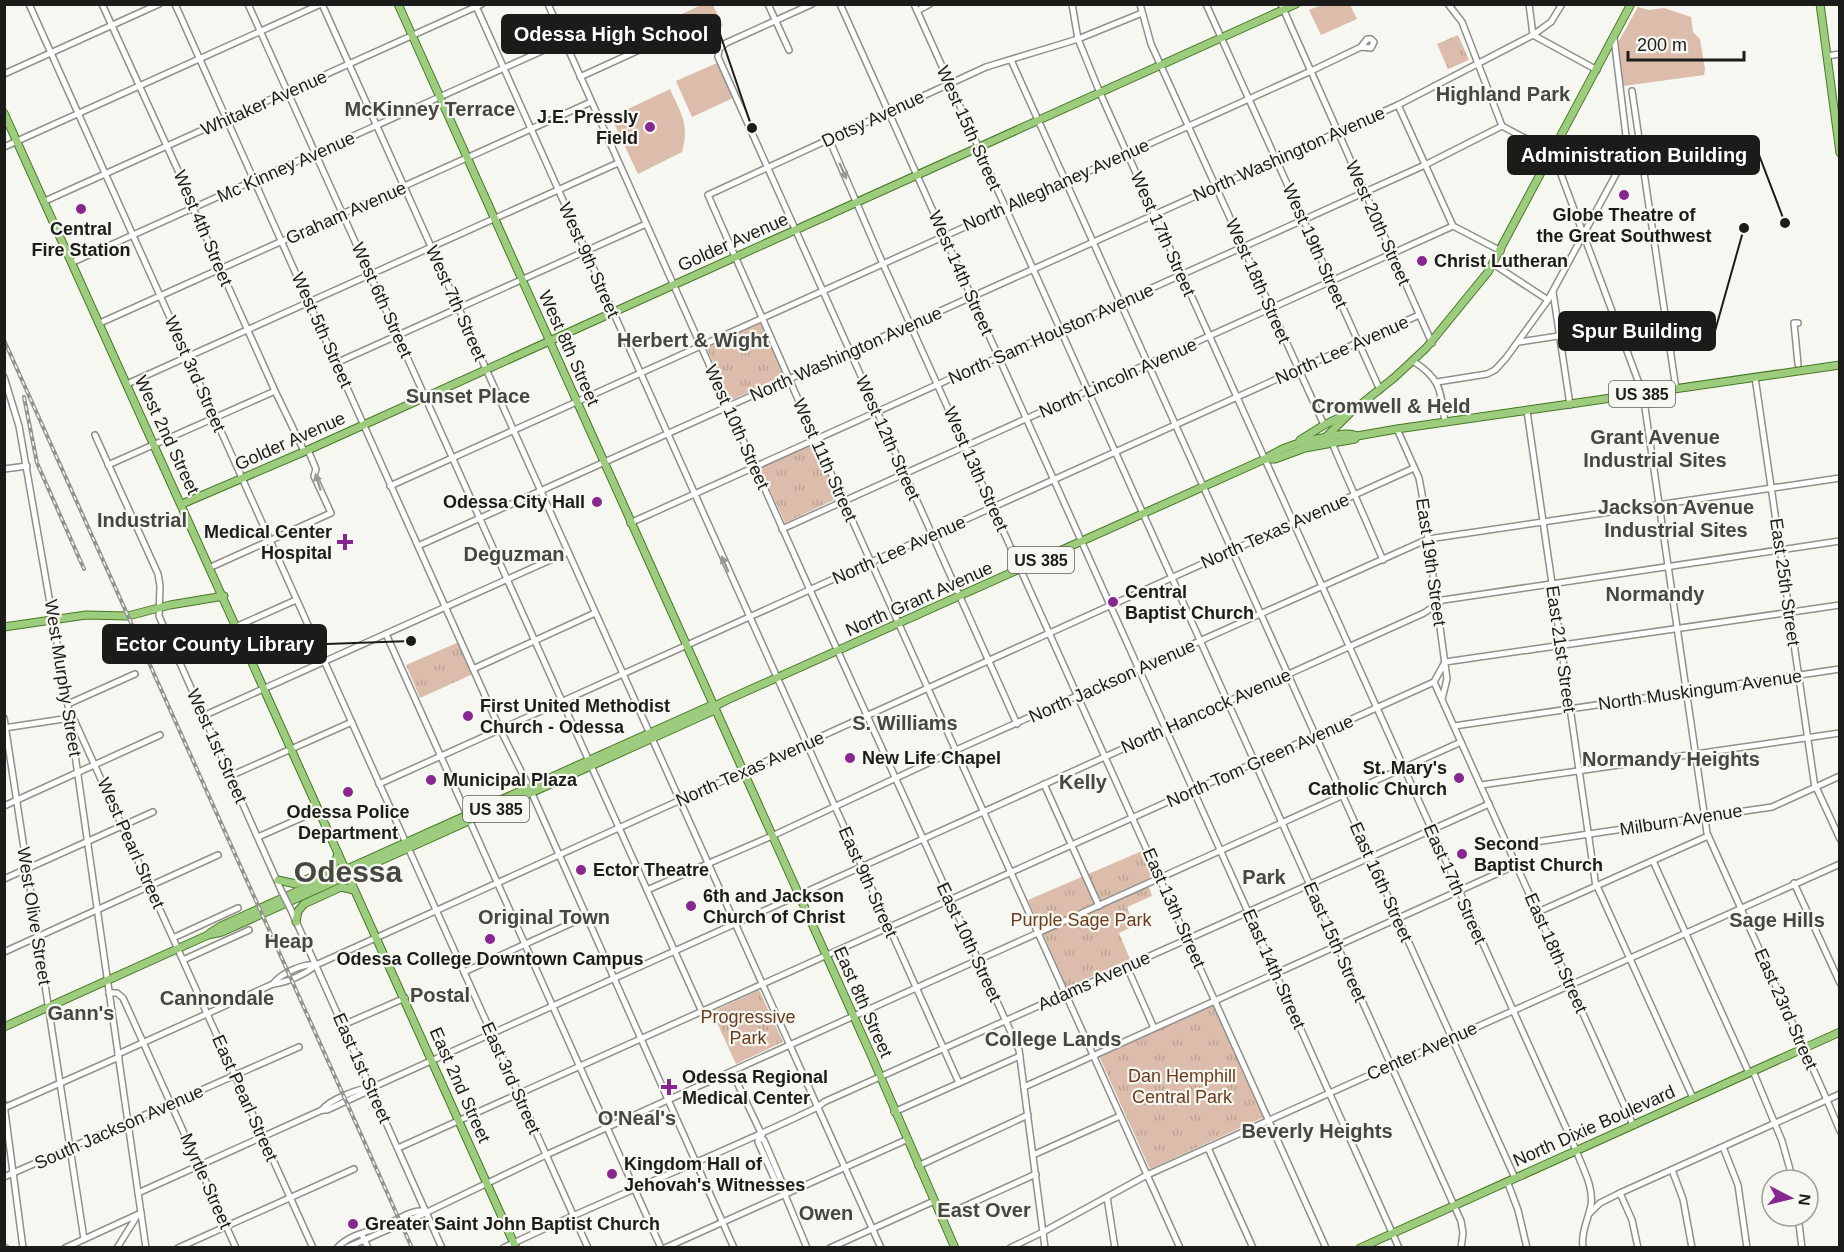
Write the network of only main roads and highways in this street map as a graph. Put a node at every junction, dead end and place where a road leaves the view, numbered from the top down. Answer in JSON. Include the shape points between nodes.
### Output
{"nodes":[{"id":1,"x":398,"y":4,"type":"edge"},
{"id":2,"x":1296,"y":4,"type":"edge"},
{"id":3,"x":1631,"y":4,"type":"edge"},
{"id":4,"x":1820,"y":4,"type":"edge"},
{"id":5,"x":1282,"y":7,"type":"edge"},
{"id":6,"x":4,"y":113,"type":"edge"},
{"id":7,"x":1837,"y":118,"type":"edge"},
{"id":8,"x":1839,"y":153,"type":"edge"},
{"id":9,"x":550,"y":341,"type":"junction"},
{"id":10,"x":1839,"y":365,"type":"edge"},
{"id":11,"x":1350,"y":413,"type":"junction"},
{"id":12,"x":1344,"y":419,"type":"junction"},
{"id":13,"x":1349,"y":433,"type":"junction"},
{"id":14,"x":1357,"y":436,"type":"junction"},
{"id":15,"x":1326,"y":437,"type":"junction"},
{"id":16,"x":1296,"y":443,"type":"junction"},
{"id":17,"x":1315,"y":446,"type":"junction"},
{"id":18,"x":1265,"y":459,"type":"junction"},
{"id":19,"x":182,"y":504,"type":"junction"},
{"id":20,"x":224,"y":596,"type":"junction"},
{"id":21,"x":4,"y":627,"type":"edge"},
{"id":22,"x":715,"y":706,"type":"junction"},
{"id":23,"x":338,"y":853,"type":"junction"},
{"id":24,"x":347,"y":872,"type":"junction"},
{"id":25,"x":278,"y":880,"type":"road end"},
{"id":26,"x":354,"y":890,"type":"junction"},
{"id":27,"x":296,"y":922,"type":"road end"},
{"id":28,"x":4,"y":1027,"type":"edge"},
{"id":29,"x":1839,"y":1032,"type":"edge"},
{"id":30,"x":515,"y":1245,"type":"edge"},
{"id":31,"x":955,"y":1248,"type":"edge"},
{"id":32,"x":1360,"y":1248,"type":"edge"}],
"edges":[{"from":1,"to":9,"type":"main road","name":"West 8th Street"},
{"from":2,"to":5,"type":"main road","name":"Golder Avenue"},
{"from":3,"to":11,"type":"main road","via":[[1493,264],[1432,343]]},
{"from":4,"to":7,"type":"main road"},
{"from":5,"to":9,"type":"main road","name":"Golder Avenue"},
{"from":6,"to":19,"type":"main road","name":"West 2nd Street"},
{"from":7,"to":8,"type":"main road"},
{"from":9,"to":19,"type":"main road","name":"Golder Avenue"},
{"from":9,"to":22,"type":"main road","name":"West 8th Street"},
{"from":10,"to":14,"type":"main road","number":"US 385"},
{"from":11,"to":12,"type":"main road"},
{"from":11,"to":16,"type":"main road"},
{"from":12,"to":13,"type":"main road"},
{"from":12,"to":15,"type":"main road"},
{"from":13,"to":14,"type":"main road"},
{"from":13,"to":15,"type":"main road","number":"US 385"},
{"from":14,"to":17,"type":"main road","number":"US 385"},
{"from":15,"to":16,"type":"main road","number":"US 385"},
{"from":15,"to":17,"type":"main road"},
{"from":16,"to":18,"type":"main road","name":"North Grant Avenue","number":"US 385"},
{"from":17,"to":18,"type":"main road","name":"North Grant Avenue","number":"US 385"},
{"from":18,"to":22,"type":"main road","name":"North Grant Avenue","number":"US 385"},
{"from":19,"to":20,"type":"main road","name":"West 2nd Street"},
{"from":20,"to":21,"type":"main road","via":[[145,611],[103,612]]},
{"from":20,"to":23,"type":"main road","name":"West 2nd Street"},
{"from":22,"to":24,"type":"main road","name":"North Grant Avenue","number":"US 385"},
{"from":22,"to":31,"type":"main road","name":"East 8th Street"},
{"from":23,"to":24,"type":"main road","name":"West 2nd Street"},
{"from":23,"to":25,"type":"main road","via":[[330,869],[294,885]]},
{"from":24,"to":26,"type":"main road","name":"East 2nd Street"},
{"from":24,"to":28,"type":"main road","name":"North Grant Avenue","number":"US 385","via":[[289,903],[221,926]]},
{"from":26,"to":27,"type":"main road","via":[[341,887],[304,904]]},
{"from":26,"to":30,"type":"main road","name":"East 2nd Street"},
{"from":29,"to":32,"type":"main road","name":"North Dixie Boulevard"}]}
